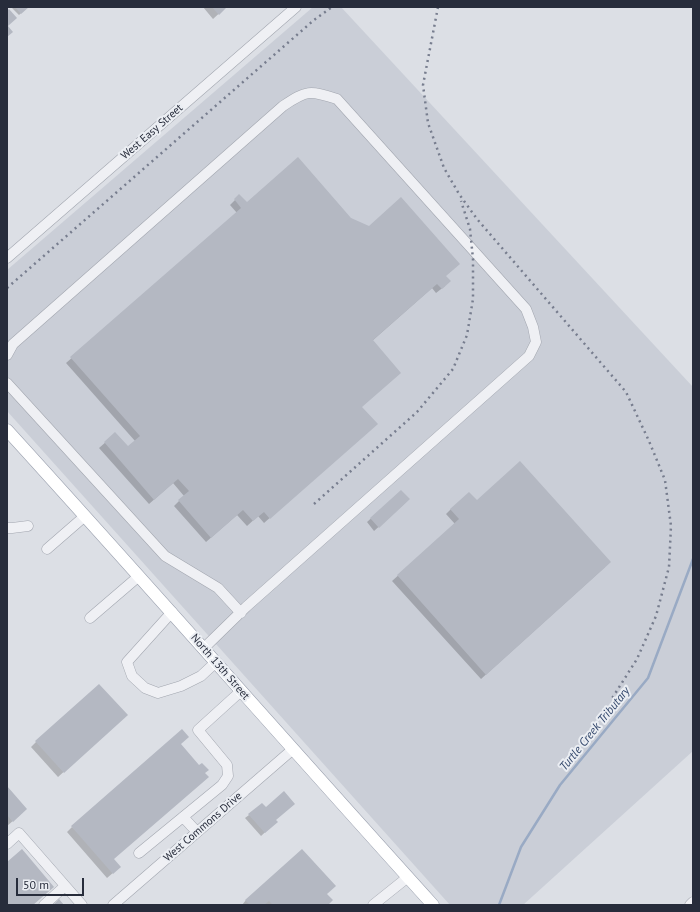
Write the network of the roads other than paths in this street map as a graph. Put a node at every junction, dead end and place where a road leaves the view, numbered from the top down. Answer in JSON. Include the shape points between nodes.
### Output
{"nodes":[{"id":1,"x":296,"y":7,"type":"edge"},
{"id":2,"x":7,"y":258,"type":"edge"},
{"id":3,"x":7,"y":355,"type":"edge"},
{"id":4,"x":7,"y":383,"type":"edge"},
{"id":5,"x":7,"y":430,"type":"edge"},
{"id":6,"x":85,"y":516,"type":"junction"},
{"id":7,"x":28,"y":526,"type":"dead end"},
{"id":8,"x":7,"y":528,"type":"edge"},
{"id":9,"x":47,"y":549,"type":"dead end"},
{"id":10,"x":139,"y":576,"type":"junction"},
{"id":11,"x":172,"y":612,"type":"junction"},
{"id":12,"x":241,"y":613,"type":"junction"},
{"id":13,"x":90,"y":618,"type":"dead end"},
{"id":14,"x":204,"y":648,"type":"junction"},
{"id":15,"x":216,"y":662,"type":"junction"},
{"id":16,"x":241,"y":690,"type":"junction"},
{"id":17,"x":292,"y":750,"type":"junction"},
{"id":18,"x":183,"y":817,"type":"junction"},
{"id":19,"x":197,"y":832,"type":"junction"},
{"id":20,"x":7,"y":844,"type":"edge"},
{"id":21,"x":139,"y":853,"type":"dead end"},
{"id":22,"x":408,"y":877,"type":"junction"},
{"id":23,"x":65,"y":886,"type":"junction"},
{"id":24,"x":693,"y":902,"type":"edge"},
{"id":25,"x":378,"y":904,"type":"edge"},
{"id":26,"x":44,"y":905,"type":"edge"},
{"id":27,"x":82,"y":905,"type":"edge"},
{"id":28,"x":113,"y":905,"type":"edge"},
{"id":29,"x":433,"y":905,"type":"edge"},
{"id":30,"x":690,"y":905,"type":"edge"}],
"edges":[{"from":1,"to":2,"type":"street","name":"West Easy Street"},
{"from":3,"to":12,"type":"street","via":[[13,344],[283,106],[301,94],[316,92],[337,99],[526,309],[536,342],[529,356]]},
{"from":4,"to":12,"type":"street","via":[[165,556],[218,588]]},
{"from":5,"to":6,"type":"main road","name":"North 13th Street"},
{"from":6,"to":9,"type":"street"},
{"from":6,"to":10,"type":"main road","name":"North 13th Street"},
{"from":7,"to":8,"type":"street"},
{"from":10,"to":11,"type":"main road","name":"North 13th Street"},
{"from":10,"to":13,"type":"street"},
{"from":11,"to":14,"type":"main road","name":"North 13th Street"},
{"from":11,"to":15,"type":"street","via":[[127,662],[132,676],[145,688],[158,693],[201,676]]},
{"from":12,"to":14,"type":"street"},
{"from":14,"to":15,"type":"main road","name":"North 13th Street"},
{"from":15,"to":16,"type":"main road","name":"North 13th Street"},
{"from":16,"to":17,"type":"main road","name":"North 13th Street"},
{"from":16,"to":18,"type":"street","via":[[198,730],[227,766],[228,776],[222,785]]},
{"from":17,"to":19,"type":"street","name":"West Commons Drive"},
{"from":17,"to":22,"type":"main road","name":"North 13th Street"},
{"from":18,"to":19,"type":"street"},
{"from":18,"to":21,"type":"street"},
{"from":19,"to":28,"type":"street","name":"West Commons Drive"},
{"from":20,"to":23,"type":"street","via":[[19,834]]},
{"from":22,"to":25,"type":"street"},
{"from":22,"to":29,"type":"main road","name":"North 13th Street"},
{"from":23,"to":26,"type":"street"},
{"from":23,"to":27,"type":"street"},
{"from":24,"to":30,"type":"street"}]}
